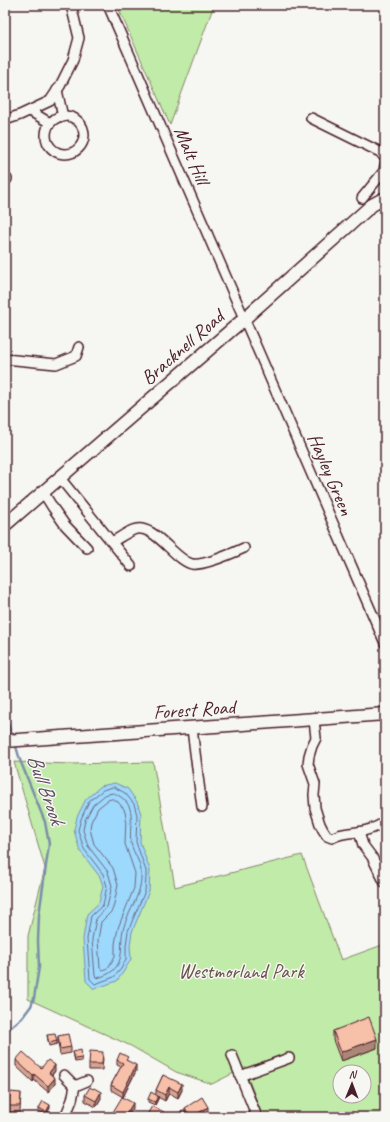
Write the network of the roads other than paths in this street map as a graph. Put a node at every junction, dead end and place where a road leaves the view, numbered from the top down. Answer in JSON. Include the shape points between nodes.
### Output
{"nodes":[{"id":1,"x":71,"y":5,"type":"edge"},
{"id":2,"x":108,"y":5,"type":"edge"},
{"id":3,"x":57,"y":90,"type":"junction"},
{"id":4,"x":30,"y":111,"type":"junction"},
{"id":5,"x":63,"y":117,"type":"junction"},
{"id":6,"x":311,"y":118,"type":"dead end"},
{"id":7,"x":5,"y":120,"type":"edge"},
{"id":8,"x":50,"y":123,"type":"junction"},
{"id":9,"x":385,"y":158,"type":"edge"},
{"id":10,"x":385,"y":165,"type":"edge"},
{"id":11,"x":362,"y":198,"type":"dead end"},
{"id":12,"x":385,"y":198,"type":"edge"},
{"id":13,"x":244,"y":319,"type":"junction"},
{"id":14,"x":79,"y":347,"type":"dead end"},
{"id":15,"x":5,"y":359,"type":"edge"},
{"id":16,"x":60,"y":478,"type":"junction"},
{"id":17,"x":43,"y":492,"type":"junction"},
{"id":18,"x":5,"y":526,"type":"edge"},
{"id":19,"x":112,"y":542,"type":"junction"},
{"id":20,"x":87,"y":548,"type":"dead end"},
{"id":21,"x":244,"y":548,"type":"dead end"},
{"id":22,"x":131,"y":566,"type":"dead end"},
{"id":23,"x":385,"y":642,"type":"edge"},
{"id":24,"x":385,"y":714,"type":"edge"},
{"id":25,"x":314,"y":720,"type":"junction"},
{"id":26,"x":192,"y":728,"type":"junction"},
{"id":27,"x":6,"y":741,"type":"edge"},
{"id":28,"x":202,"y":807,"type":"dead end"},
{"id":29,"x":385,"y":822,"type":"edge"},
{"id":30,"x":359,"y":832,"type":"junction"},
{"id":31,"x":385,"y":883,"type":"edge"},
{"id":32,"x":232,"y":1055,"type":"dead end"},
{"id":33,"x":289,"y":1058,"type":"dead end"},
{"id":34,"x":64,"y":1075,"type":"dead end"},
{"id":35,"x":240,"y":1076,"type":"junction"},
{"id":36,"x":87,"y":1081,"type":"dead end"},
{"id":37,"x":75,"y":1086,"type":"junction"},
{"id":38,"x":65,"y":1117,"type":"edge"},
{"id":39,"x":257,"y":1117,"type":"edge"}],
"edges":[{"from":1,"to":3,"type":"street","via":[[79,38],[73,60]]},
{"from":2,"to":13,"type":"street","name":"Malt Hill"},
{"from":3,"to":4,"type":"street","via":[[50,101]]},
{"from":3,"to":5,"type":"street"},
{"from":4,"to":7,"type":"street"},
{"from":4,"to":8,"type":"street"},
{"from":5,"to":8,"type":"street"},
{"from":5,"to":8,"type":"street","via":[[73,119],[83,130],[81,145],[70,153],[61,154],[49,146],[46,132]]},
{"from":6,"to":9,"type":"street","via":[[380,152]]},
{"from":10,"to":11,"type":"street","via":[[384,171]]},
{"from":12,"to":13,"type":"main road","name":"Bracknell Road","via":[[372,205]]},
{"from":13,"to":16,"type":"main road","name":"Bracknell Road"},
{"from":13,"to":23,"type":"street","name":"Hayley Green"},
{"from":14,"to":15,"type":"street","via":[[76,356],[56,364]]},
{"from":16,"to":17,"type":"main road","name":"Bracknell Road"},
{"from":16,"to":19,"type":"street"},
{"from":17,"to":18,"type":"main road","name":"Bracknell Road"},
{"from":17,"to":20,"type":"street","via":[[65,525]]},
{"from":19,"to":21,"type":"street","via":[[135,529],[145,530],[152,532],[181,559],[191,564],[209,562]]},
{"from":19,"to":22,"type":"street"},
{"from":24,"to":25,"type":"main road","name":"Forest Road"},
{"from":25,"to":26,"type":"main road","name":"Forest Road"},
{"from":25,"to":30,"type":"street","via":[[316,738],[308,764],[315,784],[315,808],[320,824],[327,836],[332,838],[344,833]]},
{"from":26,"to":27,"type":"main road","name":"Forest Road"},
{"from":26,"to":28,"type":"street"},
{"from":29,"to":30,"type":"street"},
{"from":30,"to":31,"type":"street","via":[[362,845],[372,857]]},
{"from":32,"to":35,"type":"street"},
{"from":33,"to":35,"type":"street"},
{"from":34,"to":37,"type":"street"},
{"from":35,"to":39,"type":"street"},
{"from":36,"to":37,"type":"street"},
{"from":37,"to":38,"type":"street"}]}
